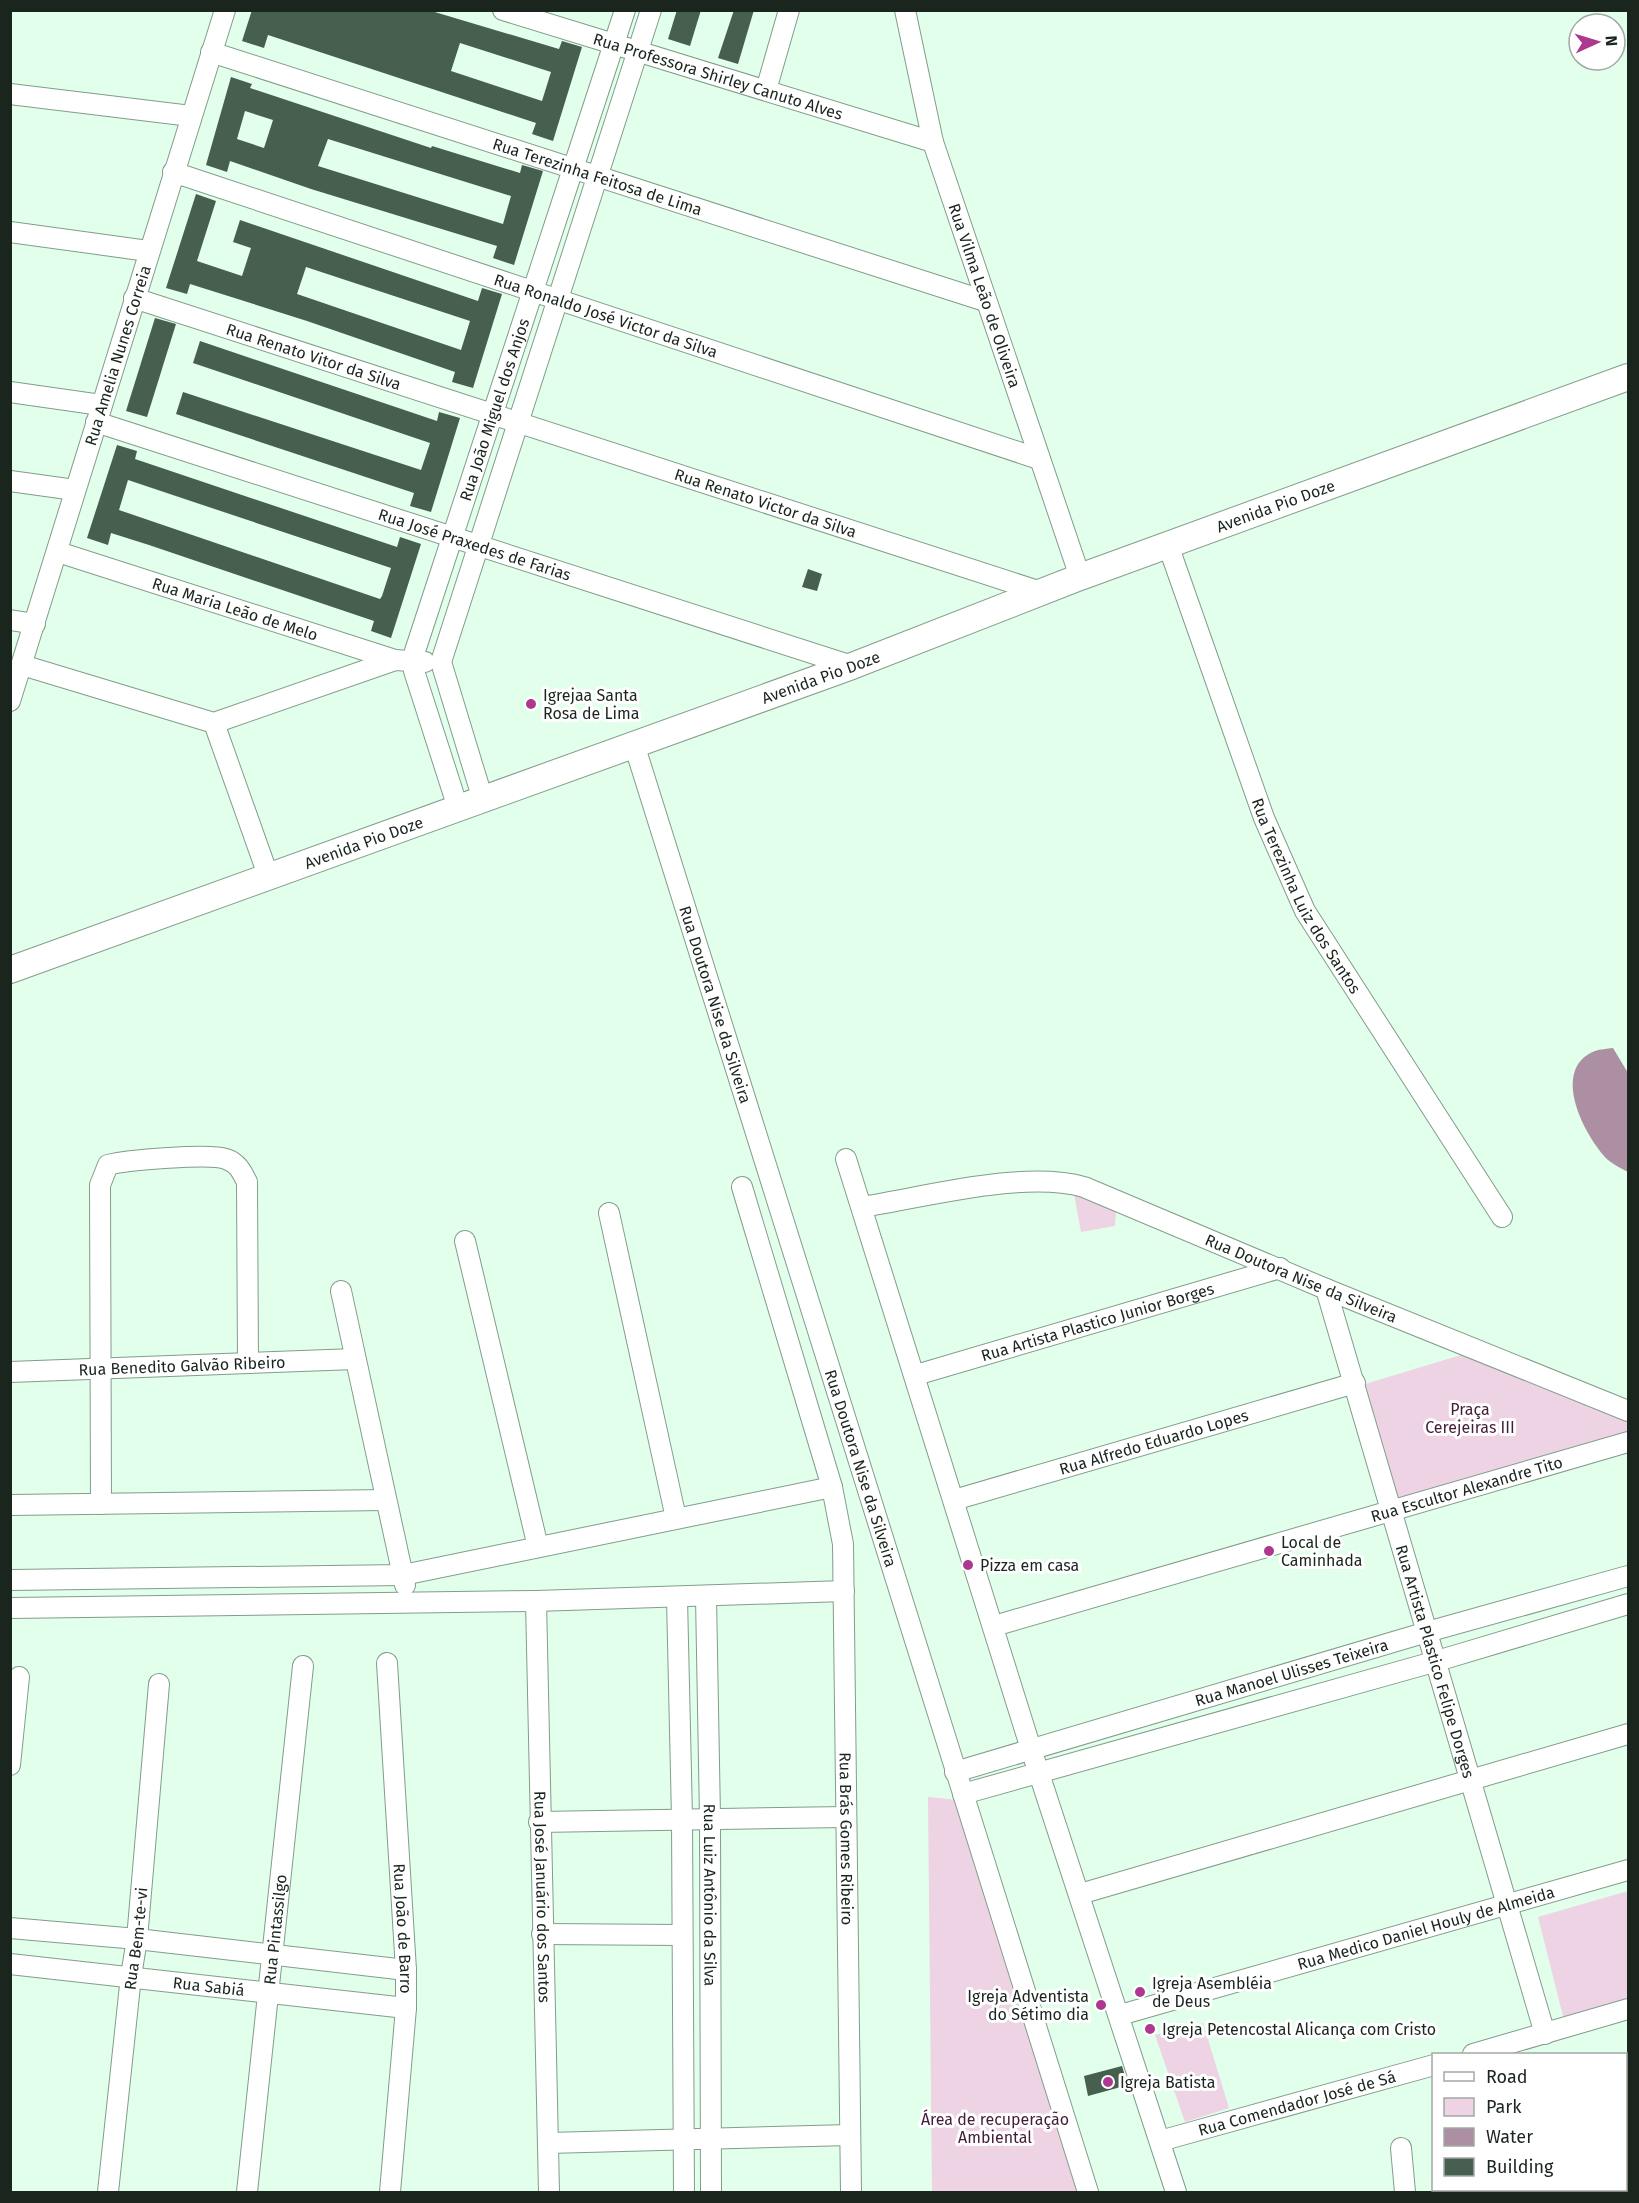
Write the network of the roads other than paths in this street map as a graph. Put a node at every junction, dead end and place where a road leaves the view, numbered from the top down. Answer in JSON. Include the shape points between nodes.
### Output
{"nodes":[{"id":1,"x":225,"y":10,"type":"edge"},
{"id":2,"x":503,"y":10,"type":"edge"},
{"id":3,"x":624,"y":10,"type":"edge"},
{"id":4,"x":651,"y":10,"type":"edge"},
{"id":5,"x":789,"y":10,"type":"edge"},
{"id":6,"x":905,"y":10,"type":"edge"},
{"id":7,"x":614,"y":44,"type":"junction"},
{"id":8,"x":212,"y":52,"type":"junction"},
{"id":9,"x":638,"y":52,"type":"junction"},
{"id":10,"x":766,"y":90,"type":"junction"},
{"id":11,"x":10,"y":94,"type":"edge"},
{"id":12,"x":191,"y":116,"type":"junction"},
{"id":13,"x":933,"y":142,"type":"junction"},
{"id":14,"x":573,"y":167,"type":"junction"},
{"id":15,"x":173,"y":172,"type":"junction"},
{"id":16,"x":596,"y":175,"type":"junction"},
{"id":17,"x":10,"y":232,"type":"edge"},
{"id":18,"x":148,"y":251,"type":"junction"},
{"id":19,"x":532,"y":290,"type":"junction"},
{"id":20,"x":134,"y":298,"type":"junction"},
{"id":21,"x":559,"y":300,"type":"junction"},
{"id":22,"x":985,"y":301,"type":"junction"},
{"id":23,"x":1629,"y":377,"type":"edge"},
{"id":24,"x":10,"y":392,"type":"edge"},
{"id":25,"x":98,"y":413,"type":"junction"},
{"id":26,"x":493,"y":413,"type":"junction"},
{"id":27,"x":517,"y":422,"type":"junction"},
{"id":28,"x":1039,"y":459,"type":"junction"},
{"id":29,"x":10,"y":481,"type":"edge"},
{"id":30,"x":75,"y":490,"type":"junction"},
{"id":31,"x":451,"y":537,"type":"junction"},
{"id":32,"x":1168,"y":545,"type":"junction"},
{"id":33,"x":476,"y":546,"type":"junction"},
{"id":34,"x":58,"y":552,"type":"junction"},
{"id":35,"x":1080,"y":577,"type":"junction"},
{"id":36,"x":1041,"y":592,"type":"junction"},
{"id":37,"x":10,"y":620,"type":"edge"},
{"id":38,"x":35,"y":624,"type":"junction"},
{"id":39,"x":404,"y":660,"type":"junction"},
{"id":40,"x":441,"y":662,"type":"junction"},
{"id":41,"x":22,"y":665,"type":"junction"},
{"id":42,"x":852,"y":666,"type":"junction"},
{"id":43,"x":10,"y":700,"type":"edge"},
{"id":44,"x":214,"y":723,"type":"junction"},
{"id":45,"x":634,"y":744,"type":"junction"},
{"id":46,"x":483,"y":800,"type":"junction"},
{"id":47,"x":458,"y":808,"type":"junction"},
{"id":48,"x":270,"y":878,"type":"junction"},
{"id":49,"x":10,"y":970,"type":"edge"},
{"id":50,"x":846,"y":1160,"type":"dead end"},
{"id":51,"x":742,"y":1187,"type":"dead end"},
{"id":52,"x":862,"y":1207,"type":"junction"},
{"id":53,"x":609,"y":1213,"type":"dead end"},
{"id":54,"x":1502,"y":1217,"type":"dead end"},
{"id":55,"x":465,"y":1241,"type":"dead end"},
{"id":56,"x":1280,"y":1268,"type":"junction"},
{"id":57,"x":1326,"y":1289,"type":"junction"},
{"id":58,"x":340,"y":1291,"type":"dead end"},
{"id":59,"x":355,"y":1359,"type":"junction"},
{"id":60,"x":248,"y":1363,"type":"junction"},
{"id":61,"x":102,"y":1368,"type":"junction"},
{"id":62,"x":10,"y":1372,"type":"edge"},
{"id":63,"x":916,"y":1375,"type":"junction"},
{"id":64,"x":1355,"y":1383,"type":"junction"},
{"id":65,"x":1629,"y":1411,"type":"edge"},
{"id":66,"x":1629,"y":1442,"type":"edge"},
{"id":67,"x":832,"y":1486,"type":"junction"},
{"id":68,"x":386,"y":1500,"type":"junction"},
{"id":69,"x":954,"y":1500,"type":"junction"},
{"id":70,"x":101,"y":1504,"type":"junction"},
{"id":71,"x":10,"y":1505,"type":"edge"},
{"id":72,"x":1393,"y":1510,"type":"junction"},
{"id":73,"x":676,"y":1518,"type":"junction"},
{"id":74,"x":538,"y":1547,"type":"junction"},
{"id":75,"x":403,"y":1575,"type":"junction"},
{"id":76,"x":1629,"y":1576,"type":"edge"},
{"id":77,"x":10,"y":1580,"type":"edge"},
{"id":78,"x":77,"y":1580,"type":"junction"},
{"id":79,"x":844,"y":1591,"type":"junction"},
{"id":80,"x":706,"y":1597,"type":"junction"},
{"id":81,"x":677,"y":1598,"type":"junction"},
{"id":82,"x":536,"y":1601,"type":"junction"},
{"id":83,"x":408,"y":1603,"type":"junction"},
{"id":84,"x":1629,"y":1604,"type":"edge"},
{"id":85,"x":10,"y":1608,"type":"edge"},
{"id":86,"x":79,"y":1608,"type":"junction"},
{"id":87,"x":994,"y":1626,"type":"junction"},
{"id":88,"x":1427,"y":1632,"type":"junction"},
{"id":89,"x":1437,"y":1661,"type":"junction"},
{"id":90,"x":387,"y":1663,"type":"dead end"},
{"id":91,"x":303,"y":1666,"type":"dead end"},
{"id":92,"x":19,"y":1677,"type":"dead end"},
{"id":93,"x":159,"y":1684,"type":"dead end"},
{"id":94,"x":1629,"y":1734,"type":"edge"},
{"id":95,"x":1031,"y":1749,"type":"junction"},
{"id":96,"x":10,"y":1765,"type":"edge"},
{"id":97,"x":955,"y":1772,"type":"junction"},
{"id":98,"x":1039,"y":1774,"type":"junction"},
{"id":99,"x":1470,"y":1779,"type":"junction"},
{"id":100,"x":963,"y":1794,"type":"junction"},
{"id":101,"x":846,"y":1817,"type":"junction"},
{"id":102,"x":682,"y":1818,"type":"junction"},
{"id":103,"x":710,"y":1818,"type":"junction"},
{"id":104,"x":539,"y":1822,"type":"junction"},
{"id":105,"x":1629,"y":1870,"type":"edge"},
{"id":106,"x":1080,"y":1894,"type":"junction"},
{"id":107,"x":1508,"y":1905,"type":"junction"},
{"id":108,"x":10,"y":1928,"type":"edge"},
{"id":109,"x":542,"y":1934,"type":"junction"},
{"id":110,"x":681,"y":1935,"type":"junction"},
{"id":111,"x":137,"y":1939,"type":"junction"},
{"id":112,"x":270,"y":1954,"type":"junction"},
{"id":113,"x":10,"y":1964,"type":"edge"},
{"id":114,"x":406,"y":1970,"type":"junction"},
{"id":115,"x":130,"y":1976,"type":"junction"},
{"id":116,"x":267,"y":1991,"type":"junction"},
{"id":117,"x":406,"y":2008,"type":"junction"},
{"id":118,"x":1629,"y":2009,"type":"edge"},
{"id":119,"x":1120,"y":2015,"type":"junction"},
{"id":120,"x":1545,"y":2034,"type":"junction"},
{"id":121,"x":1480,"y":2053,"type":"edge"},
{"id":122,"x":1432,"y":2066,"type":"edge"},
{"id":123,"x":850,"y":2135,"type":"junction"},
{"id":124,"x":683,"y":2138,"type":"junction"},
{"id":125,"x":710,"y":2138,"type":"junction"},
{"id":126,"x":1160,"y":2141,"type":"junction"},
{"id":127,"x":548,"y":2143,"type":"junction"},
{"id":128,"x":1401,"y":2148,"type":"dead end"},
{"id":129,"x":108,"y":2193,"type":"edge"},
{"id":130,"x":247,"y":2193,"type":"edge"},
{"id":131,"x":390,"y":2193,"type":"edge"},
{"id":132,"x":549,"y":2193,"type":"edge"},
{"id":133,"x":684,"y":2193,"type":"edge"},
{"id":134,"x":711,"y":2193,"type":"edge"},
{"id":135,"x":851,"y":2193,"type":"edge"},
{"id":136,"x":1088,"y":2193,"type":"edge"},
{"id":137,"x":1176,"y":2193,"type":"edge"},
{"id":138,"x":1405,"y":2193,"type":"edge"}],
"edges":[{"from":1,"to":8,"type":"street","name":"Rua Amelia Nunes Correia"},
{"from":2,"to":7,"type":"street","name":"Rua Professora Shirley Canuto Alves"},
{"from":3,"to":7,"type":"street","name":"Rua João Miguel dos Anjos"},
{"from":4,"to":9,"type":"street","name":"Rua João Miguel dos Anjos"},
{"from":5,"to":10,"type":"street"},
{"from":6,"to":13,"type":"street","name":"Rua Vilma Leão de Oliveira"},
{"from":7,"to":9,"type":"street","name":"Rua Professora Shirley Canuto Alves"},
{"from":7,"to":14,"type":"street","name":"Rua João Miguel dos Anjos"},
{"from":8,"to":12,"type":"street","name":"Rua Amelia Nunes Correia"},
{"from":8,"to":14,"type":"street","name":"Rua Terezinha Feitosa de Lima"},
{"from":9,"to":10,"type":"street","name":"Rua Professora Shirley Canuto Alves"},
{"from":9,"to":16,"type":"street","name":"Rua João Miguel dos Anjos"},
{"from":10,"to":13,"type":"street","name":"Rua Professora Shirley Canuto Alves"},
{"from":11,"to":12,"type":"street"},
{"from":12,"to":15,"type":"street","name":"Rua Amelia Nunes Correia"},
{"from":13,"to":22,"type":"street","name":"Rua Vilma Leão de Oliveira"},
{"from":14,"to":16,"type":"street","name":"Rua Terezinha Feitosa de Lima"},
{"from":14,"to":19,"type":"street","name":"Rua João Miguel dos Anjos"},
{"from":15,"to":18,"type":"street","name":"Rua Amelia Nunes Correia"},
{"from":15,"to":19,"type":"street","name":"Rua Ronaldo José Victor da Silva"},
{"from":16,"to":21,"type":"street","name":"Rua João Miguel dos Anjos"},
{"from":16,"to":22,"type":"street","name":"Rua Terezinha Feitosa de Lima"},
{"from":17,"to":18,"type":"street"},
{"from":18,"to":20,"type":"street","name":"Rua Amelia Nunes Correia"},
{"from":19,"to":21,"type":"street","name":"Rua Ronaldo José Victor da Silva"},
{"from":19,"to":26,"type":"street","name":"Rua João Miguel dos Anjos"},
{"from":20,"to":25,"type":"street","name":"Rua Amelia Nunes Correia"},
{"from":20,"to":26,"type":"street","name":"Rua Renato Vitor da Silva"},
{"from":21,"to":27,"type":"street","name":"Rua João Miguel dos Anjos"},
{"from":21,"to":28,"type":"street","name":"Rua Ronaldo José Victor da Silva"},
{"from":22,"to":28,"type":"street","name":"Rua Vilma Leão de Oliveira"},
{"from":23,"to":32,"type":"street","name":"Avenida Pio Doze"},
{"from":24,"to":25,"type":"street","name":"Rua José Praxedes de Farias"},
{"from":25,"to":30,"type":"street","name":"Rua Amelia Nunes Correia"},
{"from":25,"to":31,"type":"street","name":"Rua José Praxedes de Farias"},
{"from":26,"to":27,"type":"street","name":"Rua Renato Victor da Silva"},
{"from":26,"to":31,"type":"street","name":"Rua João Miguel dos Anjos"},
{"from":27,"to":33,"type":"street","name":"Rua João Miguel dos Anjos"},
{"from":27,"to":36,"type":"street","name":"Rua Renato Victor da Silva"},
{"from":28,"to":35,"type":"street","name":"Rua Vilma Leão de Oliveira"},
{"from":29,"to":30,"type":"street"},
{"from":30,"to":34,"type":"street","name":"Rua Amelia Nunes Correia"},
{"from":31,"to":33,"type":"street","name":"Rua José Praxedes de Farias"},
{"from":31,"to":39,"type":"street","name":"Rua João Miguel dos Anjos"},
{"from":32,"to":35,"type":"street","name":"Avenida Pio Doze"},
{"from":32,"to":54,"type":"street","name":"Rua Terezinha Luiz dos Santos","via":[[1264,818],[1305,911]]},
{"from":33,"to":40,"type":"street","name":"Rua João Miguel dos Anjos"},
{"from":33,"to":42,"type":"street","name":"Rua José Praxedes de Farias"},
{"from":34,"to":38,"type":"street","name":"Rua Amelia Nunes Correia"},
{"from":34,"to":39,"type":"street","name":"Rua Maria Leão de Melo"},
{"from":35,"to":36,"type":"street","name":"Avenida Pio Doze"},
{"from":36,"to":42,"type":"street","name":"Avenida Pio Doze"},
{"from":37,"to":38,"type":"street"},
{"from":38,"to":41,"type":"street","name":"Rua Amelia Nunes Correia"},
{"from":39,"to":40,"type":"street"},
{"from":39,"to":44,"type":"street"},
{"from":39,"to":47,"type":"street","via":[[414,671]]},
{"from":40,"to":46,"type":"street"},
{"from":41,"to":43,"type":"street","name":"Rua Amelia Nunes Correia"},
{"from":41,"to":44,"type":"street"},
{"from":42,"to":45,"type":"street","name":"Avenida Pio Doze"},
{"from":44,"to":48,"type":"street"},
{"from":45,"to":46,"type":"street","name":"Avenida Pio Doze"},
{"from":45,"to":97,"type":"street","name":"Rua Doutora Nise da Silveira"},
{"from":46,"to":47,"type":"street","name":"Avenida Pio Doze"},
{"from":47,"to":48,"type":"street","name":"Avenida Pio Doze"},
{"from":48,"to":49,"type":"street","name":"Avenida Pio Doze"},
{"from":50,"to":52,"type":"street"},
{"from":51,"to":67,"type":"street","name":"Rua Brás Gomes Ribeiro"},
{"from":52,"to":56,"type":"street","name":"Rua Doutora Nise da Silveira","via":[[1022,1181],[1063,1181]]},
{"from":52,"to":63,"type":"street"},
{"from":53,"to":73,"type":"street"},
{"from":55,"to":74,"type":"street"},
{"from":56,"to":57,"type":"street","name":"Rua Doutora Nise da Silveira"},
{"from":56,"to":63,"type":"street","name":"Rua Artista Plastico Junior Borges"},
{"from":57,"to":64,"type":"street","name":"Rua Artista Plastico Felipe Dorges"},
{"from":57,"to":65,"type":"street","name":"Rua Doutora Nise da Silveira"},
{"from":58,"to":59,"type":"street"},
{"from":59,"to":60,"type":"street","name":"Rua Benedito Galvão Ribeiro"},
{"from":59,"to":68,"type":"street"},
{"from":60,"to":61,"type":"street","name":"Rua Benedito Galvão Ribeiro"},
{"from":60,"to":61,"type":"street","via":[[247,1182],[239,1166],[224,1158],[128,1160],[108,1165],[100,1185]]},
{"from":61,"to":62,"type":"street","name":"Rua Benedito Galvão Ribeiro"},
{"from":61,"to":70,"type":"street"},
{"from":63,"to":69,"type":"street"},
{"from":64,"to":69,"type":"street","name":"Rua Alfredo Eduardo Lopes"},
{"from":64,"to":72,"type":"street","name":"Rua Artista Plastico Felipe Dorges"},
{"from":66,"to":72,"type":"street","name":"Rua Escultor Alexandre Tito"},
{"from":67,"to":73,"type":"street"},
{"from":67,"to":79,"type":"street","name":"Rua Brás Gomes Ribeiro","via":[[843,1544]]},
{"from":68,"to":70,"type":"street"},
{"from":68,"to":75,"type":"street"},
{"from":69,"to":87,"type":"street"},
{"from":70,"to":71,"type":"street"},
{"from":72,"to":87,"type":"street","name":"Rua Escultor Alexandre Tito"},
{"from":72,"to":88,"type":"street","name":"Rua Artista Plastico Felipe Dorges"},
{"from":73,"to":74,"type":"street"},
{"from":74,"to":75,"type":"street"},
{"from":75,"to":78,"type":"street"},
{"from":75,"to":83,"type":"street"},
{"from":76,"to":88,"type":"street","name":"Rua Manoel Ulisses Teixeira"},
{"from":77,"to":78,"type":"street"},
{"from":78,"to":86,"type":"street"},
{"from":79,"to":80,"type":"street"},
{"from":79,"to":101,"type":"street","name":"Rua Brás Gomes Ribeiro"},
{"from":80,"to":81,"type":"street"},
{"from":80,"to":103,"type":"street","name":"Rua Luiz Antônio da Silva"},
{"from":81,"to":82,"type":"street"},
{"from":81,"to":102,"type":"street","name":"Rua Luiz Antônio da Silva"},
{"from":82,"to":83,"type":"street"},
{"from":82,"to":104,"type":"street","name":"Rua José Januário dos Santos"},
{"from":83,"to":86,"type":"street"},
{"from":84,"to":89,"type":"street","name":"Rua Manoel Ulisses Teixeira"},
{"from":85,"to":86,"type":"street"},
{"from":87,"to":95,"type":"street"},
{"from":88,"to":89,"type":"street","name":"Rua Artista Plastico Felipe Dorges"},
{"from":88,"to":95,"type":"street","name":"Rua Manoel Ulisses Teixeira"},
{"from":89,"to":98,"type":"street","name":"Rua Manoel Ulisses Teixeira"},
{"from":89,"to":99,"type":"street","name":"Rua Artista Plastico Felipe Dorges"},
{"from":90,"to":114,"type":"street","name":"Rua João de Barro"},
{"from":91,"to":112,"type":"street","name":"Rua Pintassilgo"},
{"from":92,"to":96,"type":"street"},
{"from":93,"to":111,"type":"street","name":"Rua Bem-te-vi"},
{"from":94,"to":99,"type":"street"},
{"from":95,"to":97,"type":"street","name":"Rua Manoel Ulisses Teixeira"},
{"from":95,"to":98,"type":"street"},
{"from":97,"to":100,"type":"street","name":"Rua Doutora Nise da Silveira"},
{"from":98,"to":100,"type":"street","name":"Rua Manoel Ulisses Teixeira"},
{"from":98,"to":106,"type":"street"},
{"from":99,"to":106,"type":"street"},
{"from":99,"to":107,"type":"street","name":"Rua Artista Plastico Felipe Dorges"},
{"from":100,"to":136,"type":"street","name":"Rua Doutora Nise da Silveira"},
{"from":101,"to":103,"type":"street"},
{"from":101,"to":123,"type":"street","name":"Rua Brás Gomes Ribeiro"},
{"from":102,"to":103,"type":"street"},
{"from":102,"to":104,"type":"street"},
{"from":102,"to":110,"type":"street","name":"Rua Luiz Antônio da Silva"},
{"from":103,"to":125,"type":"street","name":"Rua Luiz Antônio da Silva"},
{"from":104,"to":109,"type":"street","name":"Rua José Januário dos Santos"},
{"from":105,"to":107,"type":"street","name":"Rua Medico Daniel Houly de Almeida"},
{"from":106,"to":119,"type":"street"},
{"from":107,"to":119,"type":"street","name":"Rua Medico Daniel Houly de Almeida"},
{"from":107,"to":120,"type":"street","name":"Rua Artista Plastico Felipe Dorges"},
{"from":108,"to":111,"type":"street"},
{"from":109,"to":110,"type":"street"},
{"from":109,"to":127,"type":"street","name":"Rua José Januário dos Santos"},
{"from":110,"to":124,"type":"street","name":"Rua Luiz Antônio da Silva"},
{"from":111,"to":112,"type":"street"},
{"from":111,"to":115,"type":"street","name":"Rua Bem-te-vi"},
{"from":112,"to":114,"type":"street"},
{"from":112,"to":116,"type":"street","name":"Rua Pintassilgo"},
{"from":113,"to":115,"type":"street","name":"Rua Sabiá"},
{"from":114,"to":117,"type":"street","name":"Rua João de Barro"},
{"from":115,"to":116,"type":"street","name":"Rua Sabiá"},
{"from":115,"to":129,"type":"street","name":"Rua Bem-te-vi"},
{"from":116,"to":117,"type":"street","name":"Rua Sabiá"},
{"from":116,"to":130,"type":"street","name":"Rua Pintassilgo"},
{"from":117,"to":131,"type":"street","name":"Rua João de Barro"},
{"from":118,"to":120,"type":"street"},
{"from":119,"to":126,"type":"street"},
{"from":120,"to":121,"type":"street"},
{"from":122,"to":126,"type":"street","name":"Rua Comendador José de Sá"},
{"from":123,"to":125,"type":"street"},
{"from":123,"to":135,"type":"street","name":"Rua Brás Gomes Ribeiro"},
{"from":124,"to":125,"type":"street"},
{"from":124,"to":127,"type":"street"},
{"from":124,"to":133,"type":"street","name":"Rua Luiz Antônio da Silva"},
{"from":125,"to":134,"type":"street","name":"Rua Luiz Antônio da Silva"},
{"from":126,"to":137,"type":"street"},
{"from":127,"to":132,"type":"street","name":"Rua José Januário dos Santos"},
{"from":128,"to":138,"type":"street"}]}
